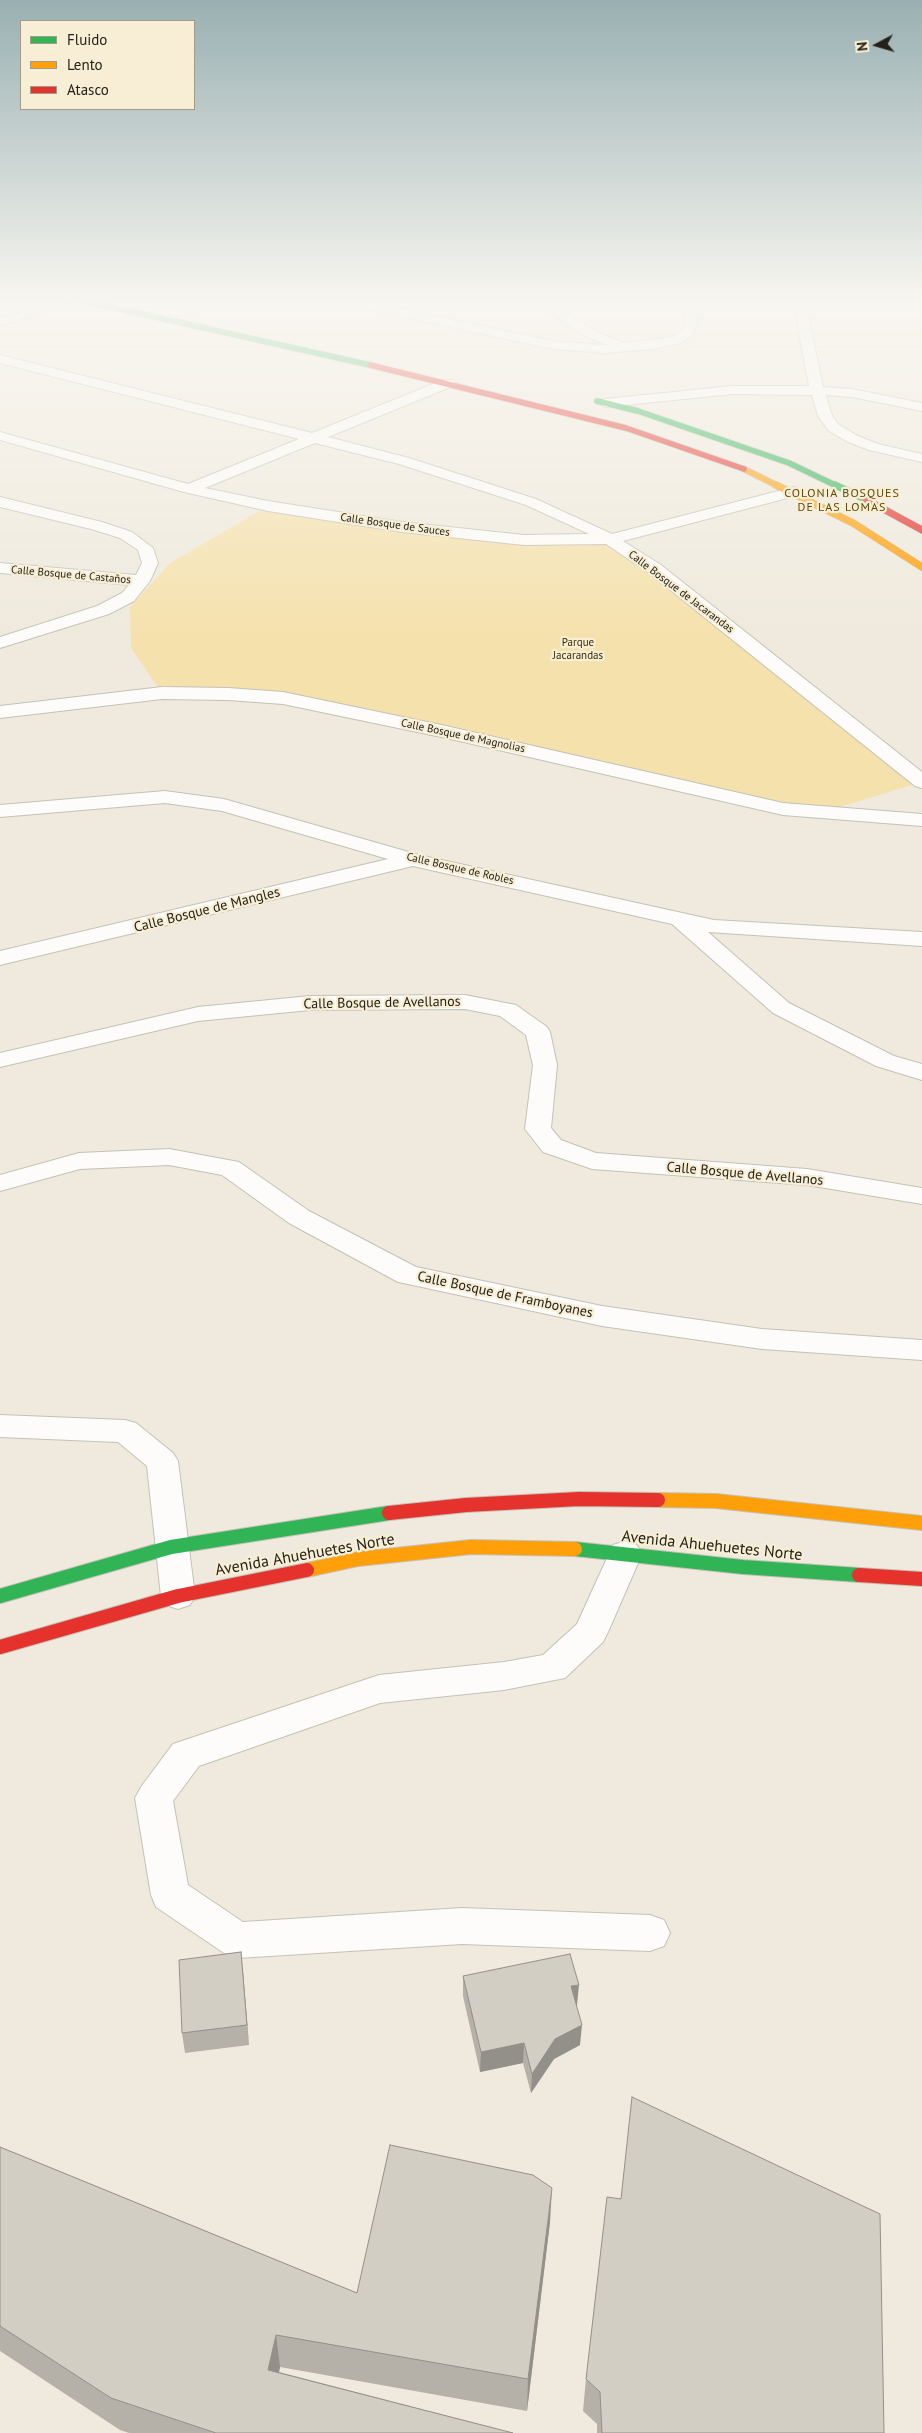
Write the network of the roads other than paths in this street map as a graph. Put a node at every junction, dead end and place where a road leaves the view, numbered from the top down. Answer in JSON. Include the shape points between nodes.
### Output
{"nodes":[{"id":1,"x":209,"y":413,"type":"edge"},
{"id":2,"x":377,"y":413,"type":"edge"},
{"id":3,"x":562,"y":413,"type":"edge"},
{"id":4,"x":640,"y":413,"type":"edge"},
{"id":5,"x":824,"y":413,"type":"edge"},
{"id":6,"x":0,"y":436,"type":"edge"},
{"id":7,"x":313,"y":439,"type":"junction"},
{"id":8,"x":922,"y":458,"type":"edge"},
{"id":9,"x":189,"y":489,"type":"junction"},
{"id":10,"x":794,"y":492,"type":"junction"},
{"id":11,"x":0,"y":502,"type":"edge"},
{"id":12,"x":922,"y":530,"type":"edge"},
{"id":13,"x":610,"y":539,"type":"junction"},
{"id":14,"x":896,"y":549,"type":"junction"},
{"id":15,"x":922,"y":552,"type":"edge"},
{"id":16,"x":922,"y":567,"type":"edge"},
{"id":17,"x":0,"y":568,"type":"edge"},
{"id":18,"x":142,"y":581,"type":"junction"},
{"id":19,"x":0,"y":643,"type":"edge"},
{"id":20,"x":0,"y":712,"type":"edge"},
{"id":21,"x":922,"y":782,"type":"edge"},
{"id":22,"x":0,"y":811,"type":"edge"},
{"id":23,"x":922,"y":820,"type":"edge"},
{"id":24,"x":331,"y":836,"type":"junction"},
{"id":25,"x":414,"y":860,"type":"junction"},
{"id":26,"x":303,"y":886,"type":"junction"},
{"id":27,"x":679,"y":920,"type":"junction"},
{"id":28,"x":756,"y":930,"type":"junction"},
{"id":29,"x":922,"y":939,"type":"edge"},
{"id":30,"x":0,"y":958,"type":"edge"},
{"id":31,"x":728,"y":962,"type":"junction"},
{"id":32,"x":0,"y":1060,"type":"edge"},
{"id":33,"x":922,"y":1072,"type":"edge"},
{"id":34,"x":0,"y":1183,"type":"edge"},
{"id":35,"x":922,"y":1196,"type":"edge"},
{"id":36,"x":922,"y":1350,"type":"edge"},
{"id":37,"x":0,"y":1426,"type":"edge"},
{"id":38,"x":922,"y":1523,"type":"edge"},
{"id":39,"x":171,"y":1547,"type":"junction"},
{"id":40,"x":625,"y":1554,"type":"junction"},
{"id":41,"x":922,"y":1579,"type":"edge"},
{"id":42,"x":0,"y":1596,"type":"edge"},
{"id":43,"x":178,"y":1596,"type":"junction"},
{"id":44,"x":0,"y":1647,"type":"edge"},
{"id":45,"x":650,"y":1933,"type":"dead end"}],
"edges":[{"from":1,"to":7,"type":"street","name":"Calle Bosque de Jacarandas"},
{"from":2,"to":7,"type":"street"},
{"from":3,"to":10,"type":"main road","via":[[634,431],[712,457]]},
{"from":4,"to":12,"type":"main road","via":[[789,463]]},
{"from":5,"to":8,"type":"street","via":[[834,428],[853,439]]},
{"from":6,"to":9,"type":"street","name":"Calle Bosque de Sauces"},
{"from":7,"to":9,"type":"street"},
{"from":7,"to":13,"type":"street","name":"Calle Bosque de Jacarandas","via":[[404,461],[481,485],[539,506]]},
{"from":9,"to":13,"type":"street","name":"Calle Bosque de Sauces","via":[[268,506],[464,535],[524,540]]},
{"from":10,"to":13,"type":"street","name":"Calle Bosque de Sauces"},
{"from":10,"to":14,"type":"main road"},
{"from":11,"to":18,"type":"street","via":[[96,524],[126,535],[145,548],[150,563]]},
{"from":13,"to":21,"type":"street","name":"Calle Bosque de Jacarandas","via":[[655,569]]},
{"from":14,"to":15,"type":"main road"},
{"from":14,"to":16,"type":"main road"},
{"from":17,"to":18,"type":"street","name":"Calle Bosque de Castaños"},
{"from":18,"to":19,"type":"street","via":[[128,596],[103,610]]},
{"from":20,"to":23,"type":"street","name":"Calle Bosque de Magnolias","via":[[162,693],[283,698],[783,809]]},
{"from":22,"to":24,"type":"street","name":"Calle Bosque de Robles","via":[[165,797],[224,805]]},
{"from":24,"to":25,"type":"street","name":"Calle Bosque de Robles"},
{"from":24,"to":26,"type":"street","via":[[331,860]]},
{"from":25,"to":26,"type":"street","name":"Calle Bosque de Mangles"},
{"from":25,"to":27,"type":"street","name":"Calle Bosque de Robles"},
{"from":26,"to":30,"type":"street","name":"Calle Bosque de Mangles"},
{"from":27,"to":28,"type":"street","name":"Calle Bosque de Robles"},
{"from":27,"to":31,"type":"street"},
{"from":28,"to":29,"type":"street","name":"Calle Bosque de Robles"},
{"from":28,"to":31,"type":"street","via":[[735,946]]},
{"from":31,"to":33,"type":"street","via":[[781,1008],[885,1061]]},
{"from":32,"to":35,"type":"street","name":"Calle Bosque de Avellanos","via":[[198,1014],[310,1003],[465,1002],[508,1010],[538,1032],[545,1065],[538,1130],[552,1146],[592,1161],[806,1177]]},
{"from":34,"to":36,"type":"street","name":"Calle Bosque de Framboyanes","via":[[79,1161],[169,1157],[222,1166],[230,1168],[299,1217],[408,1275],[602,1316],[762,1339]]},
{"from":37,"to":39,"type":"street","via":[[125,1431],[162,1461]]},
{"from":38,"to":39,"type":"main road","name":"Avenida Ahuehuetes Norte","via":[[716,1501],[579,1499],[466,1505],[348,1518]]},
{"from":39,"to":42,"type":"main road","name":"Avenida Ahuehuetes Norte"},
{"from":39,"to":43,"type":"street"},
{"from":40,"to":41,"type":"main road","name":"Avenida Ahuehuetes Norte","via":[[742,1567]]},
{"from":40,"to":43,"type":"main road","name":"Avenida Ahuehuetes Norte","via":[[582,1549],[462,1548],[358,1559]]},
{"from":40,"to":45,"type":"street","via":[[591,1632],[553,1668],[379,1689],[186,1755],[154,1798],[170,1895],[238,1940],[462,1926]]},
{"from":43,"to":44,"type":"main road","name":"Avenida Ahuehuetes Norte"}]}
